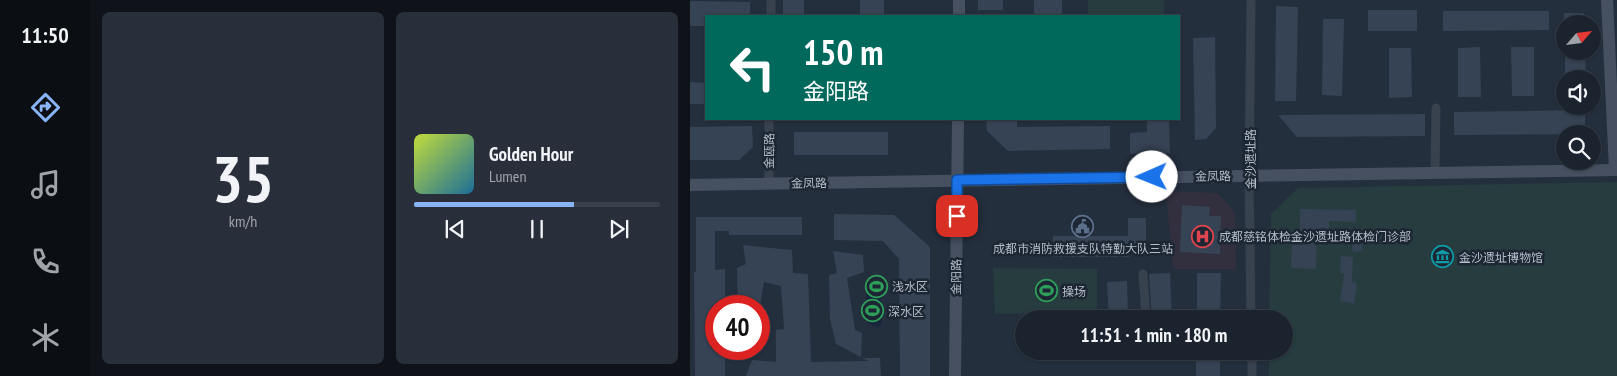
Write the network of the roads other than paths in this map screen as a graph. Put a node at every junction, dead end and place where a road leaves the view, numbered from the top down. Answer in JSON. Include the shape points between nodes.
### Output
{"nodes":[{"id":1,"x":771,"y":0,"type":"edge"},
{"id":2,"x":959,"y":0,"type":"edge"},
{"id":3,"x":1251,"y":0,"type":"edge"},
{"id":4,"x":1606,"y":0,"type":"edge"},
{"id":5,"x":771,"y":15,"type":"edge"},
{"id":6,"x":959,"y":15,"type":"edge"},
{"id":7,"x":1436,"y":108,"type":"dead end"},
{"id":8,"x":770,"y":120,"type":"edge"},
{"id":9,"x":958,"y":120,"type":"edge"},
{"id":10,"x":1616,"y":170,"type":"edge"},
{"id":11,"x":1435,"y":173,"type":"junction"},
{"id":12,"x":1249,"y":176,"type":"junction"},
{"id":13,"x":957,"y":180,"type":"junction"},
{"id":14,"x":769,"y":184,"type":"junction"},
{"id":15,"x":690,"y":185,"type":"edge"},
{"id":16,"x":1143,"y":274,"type":"dead end"},
{"id":17,"x":1146,"y":310,"type":"edge"},
{"id":18,"x":1251,"y":310,"type":"edge"},
{"id":19,"x":1252,"y":360,"type":"edge"},
{"id":20,"x":955,"y":376,"type":"edge"},
{"id":21,"x":1252,"y":376,"type":"edge"}],
"edges":[{"from":1,"to":5,"type":"street"},
{"from":2,"to":6,"type":"street"},
{"from":3,"to":12,"type":"street","name":"金沙遗址路"},
{"from":4,"to":10,"type":"street"},
{"from":7,"to":11,"type":"street"},
{"from":8,"to":14,"type":"street","name":"金瓯路"},
{"from":9,"to":13,"type":"street","name":"金阳路"},
{"from":10,"to":11,"type":"street","name":"金凤路"},
{"from":11,"to":12,"type":"street","name":"金凤路"},
{"from":12,"to":13,"type":"street","name":"金凤路"},
{"from":12,"to":18,"type":"street","name":"金沙遗址路"},
{"from":13,"to":14,"type":"street","name":"金凤路"},
{"from":13,"to":20,"type":"street","name":"金阳路"},
{"from":14,"to":15,"type":"street","name":"金凤路"},
{"from":16,"to":17,"type":"street"},
{"from":19,"to":21,"type":"street"}]}
